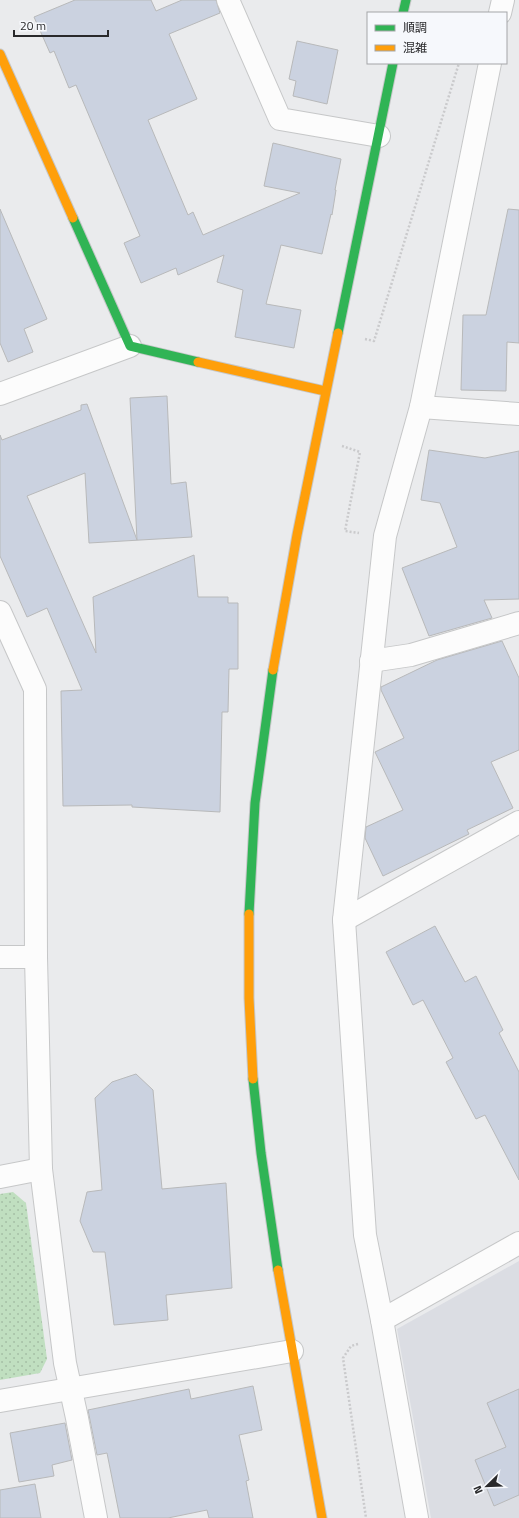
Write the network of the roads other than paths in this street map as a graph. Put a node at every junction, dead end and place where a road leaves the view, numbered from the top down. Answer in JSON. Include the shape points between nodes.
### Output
{"nodes":[{"id":1,"x":228,"y":0,"type":"edge"},
{"id":2,"x":406,"y":0,"type":"edge"},
{"id":3,"x":503,"y":0,"type":"edge"},
{"id":4,"x":403,"y":12,"type":"edge"},
{"id":5,"x":500,"y":12,"type":"edge"},
{"id":6,"x":0,"y":54,"type":"edge"},
{"id":7,"x":393,"y":64,"type":"edge"},
{"id":8,"x":490,"y":64,"type":"edge"},
{"id":9,"x":379,"y":136,"type":"junction"},
{"id":10,"x":130,"y":346,"type":"junction"},
{"id":11,"x":325,"y":391,"type":"junction"},
{"id":12,"x":0,"y":394,"type":"edge"},
{"id":13,"x":422,"y":407,"type":"junction"},
{"id":14,"x":519,"y":414,"type":"edge"},
{"id":15,"x":0,"y":612,"type":"edge"},
{"id":16,"x":519,"y":624,"type":"edge"},
{"id":17,"x":371,"y":661,"type":"junction"},
{"id":18,"x":519,"y":822,"type":"edge"},
{"id":19,"x":344,"y":920,"type":"junction"},
{"id":20,"x":36,"y":957,"type":"junction"},
{"id":21,"x":0,"y":958,"type":"edge"},
{"id":22,"x":41,"y":1169,"type":"junction"},
{"id":23,"x":0,"y":1177,"type":"edge"},
{"id":24,"x":519,"y":1243,"type":"edge"},
{"id":25,"x":382,"y":1320,"type":"junction"},
{"id":26,"x":292,"y":1351,"type":"junction"},
{"id":27,"x":70,"y":1388,"type":"junction"},
{"id":28,"x":0,"y":1401,"type":"edge"},
{"id":29,"x":96,"y":1518,"type":"edge"},
{"id":30,"x":322,"y":1518,"type":"edge"},
{"id":31,"x":417,"y":1518,"type":"edge"}],
"edges":[{"from":1,"to":9,"type":"street","via":[[280,119]]},
{"from":2,"to":4,"type":"street"},
{"from":3,"to":5,"type":"street"},
{"from":6,"to":10,"type":"street"},
{"from":7,"to":9,"type":"street"},
{"from":8,"to":13,"type":"street"},
{"from":9,"to":11,"type":"street"},
{"from":10,"to":11,"type":"street"},
{"from":10,"to":12,"type":"street"},
{"from":11,"to":26,"type":"street","via":[[269,683],[256,785],[249,891],[249,992],[255,1099],[267,1200]]},
{"from":13,"to":14,"type":"street"},
{"from":13,"to":17,"type":"street","via":[[385,536]]},
{"from":15,"to":20,"type":"street","via":[[35,689]]},
{"from":16,"to":17,"type":"street","via":[[411,656]]},
{"from":17,"to":19,"type":"street"},
{"from":18,"to":19,"type":"street"},
{"from":19,"to":25,"type":"street","via":[[365,1235]]},
{"from":20,"to":21,"type":"street"},
{"from":20,"to":22,"type":"street"},
{"from":22,"to":23,"type":"street"},
{"from":22,"to":27,"type":"street"},
{"from":24,"to":25,"type":"street"},
{"from":25,"to":31,"type":"street"},
{"from":26,"to":27,"type":"street"},
{"from":26,"to":30,"type":"street"},
{"from":27,"to":28,"type":"street"},
{"from":27,"to":29,"type":"street"}]}
